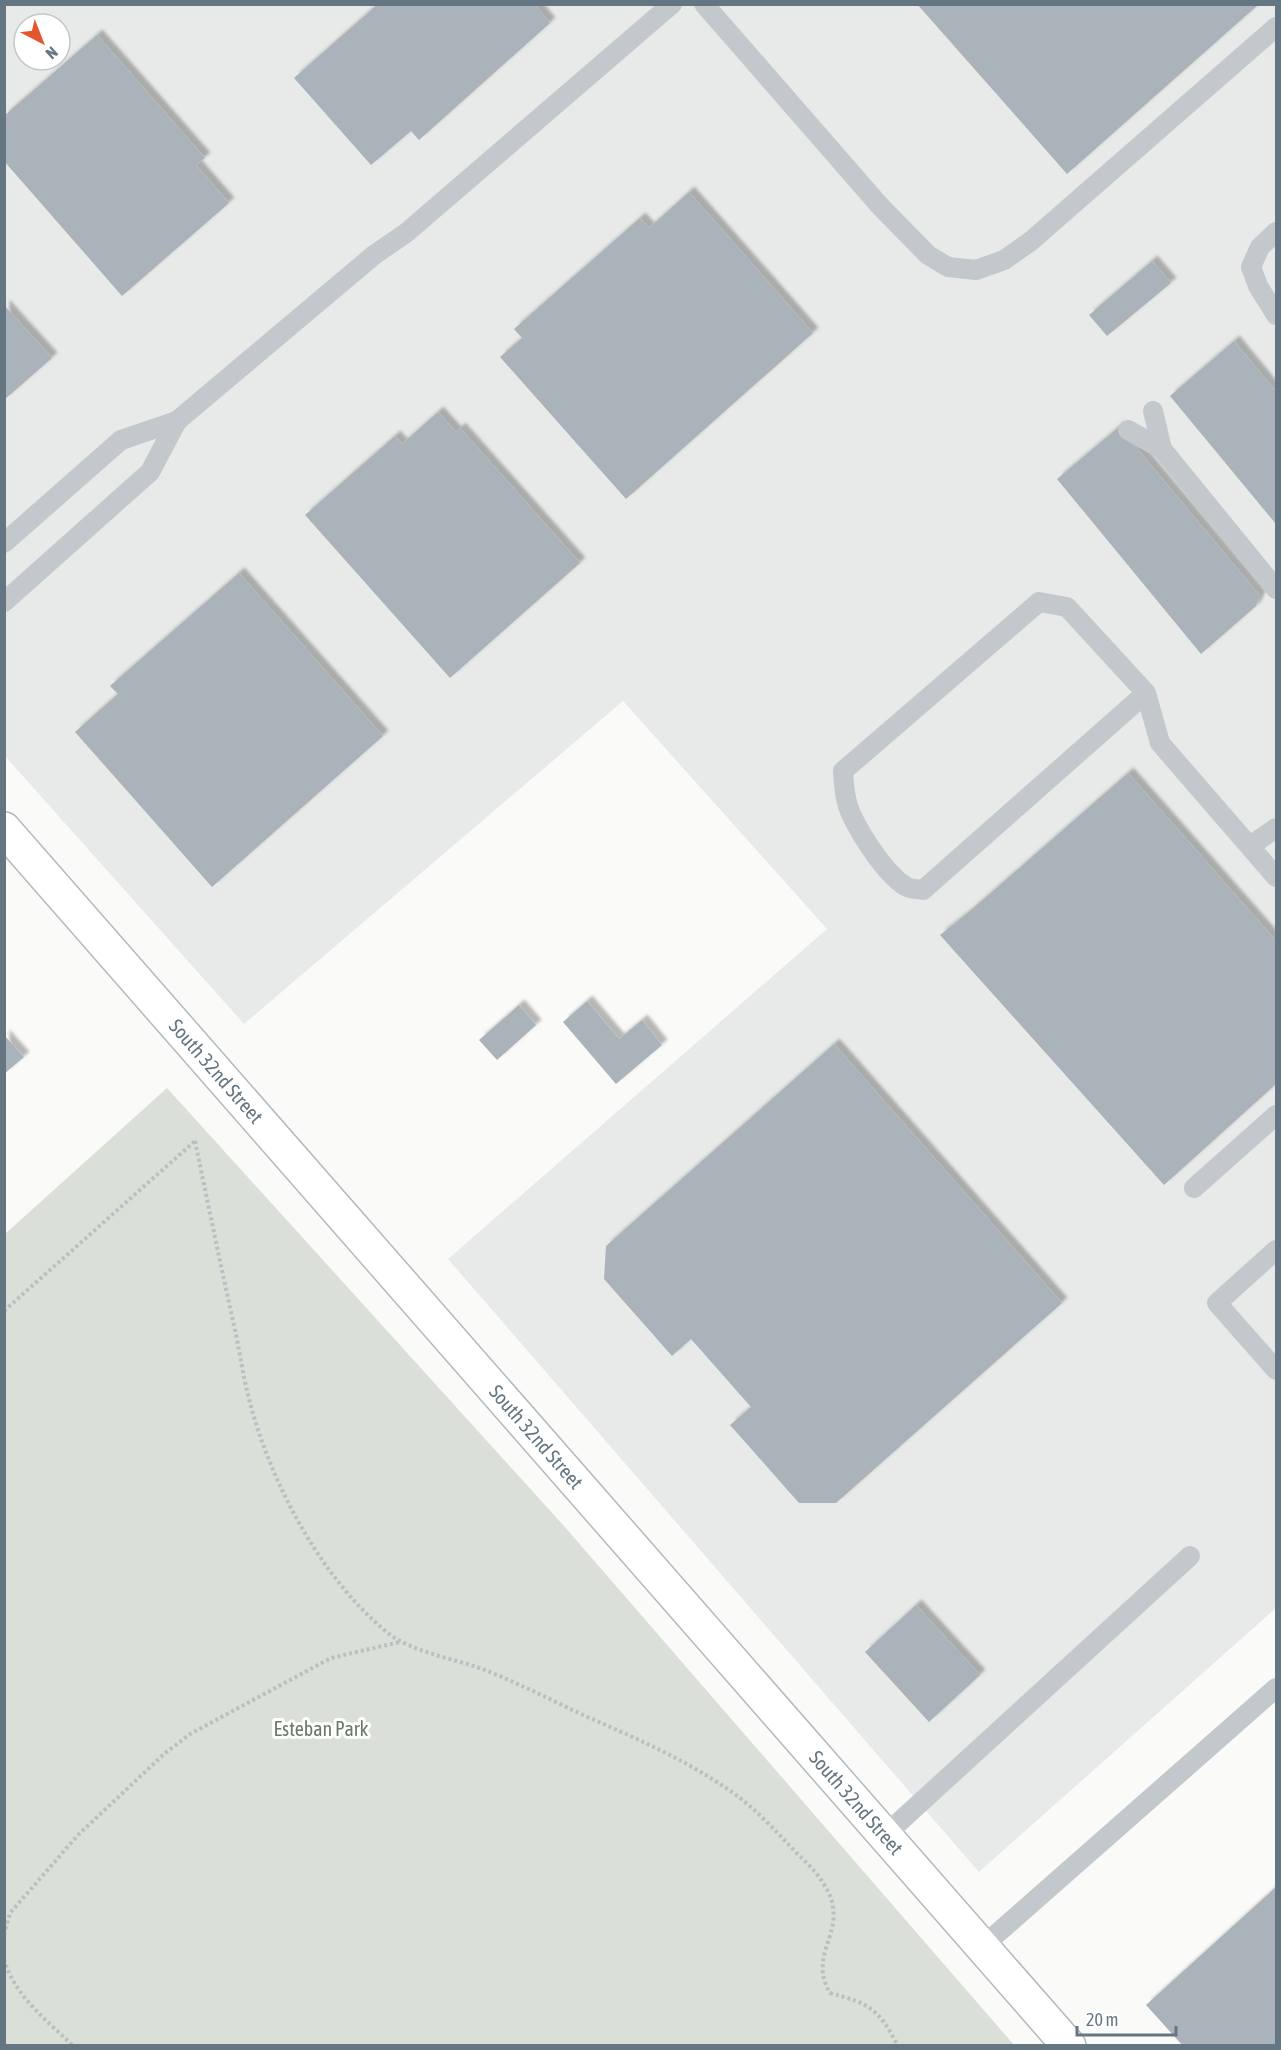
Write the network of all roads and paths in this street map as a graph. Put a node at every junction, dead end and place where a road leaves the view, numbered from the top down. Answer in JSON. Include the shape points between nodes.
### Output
{"nodes":[{"id":1,"x":672,"y":4,"type":"edge"},
{"id":2,"x":704,"y":4,"type":"edge"},
{"id":3,"x":1276,"y":27,"type":"edge"},
{"id":4,"x":1276,"y":232,"type":"edge"},
{"id":5,"x":1276,"y":315,"type":"edge"},
{"id":6,"x":1153,"y":411,"type":"dead end"},
{"id":7,"x":177,"y":421,"type":"junction"},
{"id":8,"x":1128,"y":430,"type":"dead end"},
{"id":9,"x":1162,"y":449,"type":"junction"},
{"id":10,"x":4,"y":543,"type":"edge"},
{"id":11,"x":1276,"y":588,"type":"edge"},
{"id":12,"x":4,"y":602,"type":"edge"},
{"id":13,"x":1146,"y":693,"type":"junction"},
{"id":14,"x":1276,"y":828,"type":"edge"},
{"id":15,"x":4,"y":829,"type":"edge"},
{"id":16,"x":1250,"y":846,"type":"junction"},
{"id":17,"x":1276,"y":877,"type":"edge"},
{"id":18,"x":1276,"y":1115,"type":"edge"},
{"id":19,"x":1194,"y":1188,"type":"dead end"},
{"id":20,"x":1276,"y":1250,"type":"edge"},
{"id":21,"x":4,"y":1311,"type":"edge"},
{"id":22,"x":1276,"y":1370,"type":"edge"},
{"id":23,"x":1190,"y":1556,"type":"dead end"},
{"id":24,"x":400,"y":1642,"type":"junction"},
{"id":25,"x":1276,"y":1688,"type":"edge"},
{"id":26,"x":885,"y":1835,"type":"junction"},
{"id":27,"x":4,"y":1935,"type":"edge"},
{"id":28,"x":983,"y":1946,"type":"junction"},
{"id":29,"x":4,"y":1959,"type":"edge"},
{"id":30,"x":73,"y":2046,"type":"edge"},
{"id":31,"x":898,"y":2046,"type":"edge"},
{"id":32,"x":1070,"y":2046,"type":"edge"}],
"edges":[{"from":1,"to":7,"type":"lane","via":[[406,233],[374,255]]},
{"from":2,"to":3,"type":"lane","via":[[880,206],[928,255],[948,267],[976,270],[1004,260],[1031,241]]},
{"from":4,"to":5,"type":"lane","via":[[1260,247],[1251,267]]},
{"from":6,"to":9,"type":"lane"},
{"from":7,"to":10,"type":"lane","via":[[121,440]]},
{"from":7,"to":12,"type":"lane","via":[[150,472]]},
{"from":8,"to":9,"type":"lane"},
{"from":9,"to":11,"type":"lane"},
{"from":13,"to":13,"type":"lane","via":[[1067,607],[1039,602],[843,771],[851,815],[869,845],[906,888],[923,890]]},
{"from":13,"to":16,"type":"lane","via":[[1160,743]]},
{"from":14,"to":16,"type":"lane"},
{"from":15,"to":26,"type":"main road","name":"South 32nd Street"},
{"from":16,"to":17,"type":"lane"},
{"from":18,"to":19,"type":"lane"},
{"from":20,"to":22,"type":"lane","via":[[1217,1303]]},
{"from":21,"to":24,"type":"path","via":[[195,1141],[249,1399],[266,1453],[300,1525],[340,1584],[382,1629]]},
{"from":23,"to":26,"type":"lane"},
{"from":24,"to":27,"type":"path","via":[[331,1658],[190,1734],[78,1835],[10,1913]]},
{"from":24,"to":31,"type":"path","via":[[485,1671],[659,1748],[739,1797],[823,1882],[833,1903],[835,1919],[822,1966],[823,1982],[830,1994],[874,2009]]},
{"from":25,"to":28,"type":"lane"},
{"from":26,"to":28,"type":"main road","name":"South 32nd Street"},
{"from":28,"to":32,"type":"main road","name":"South 32nd Street"},
{"from":29,"to":30,"type":"path","via":[[24,1998]]}]}
